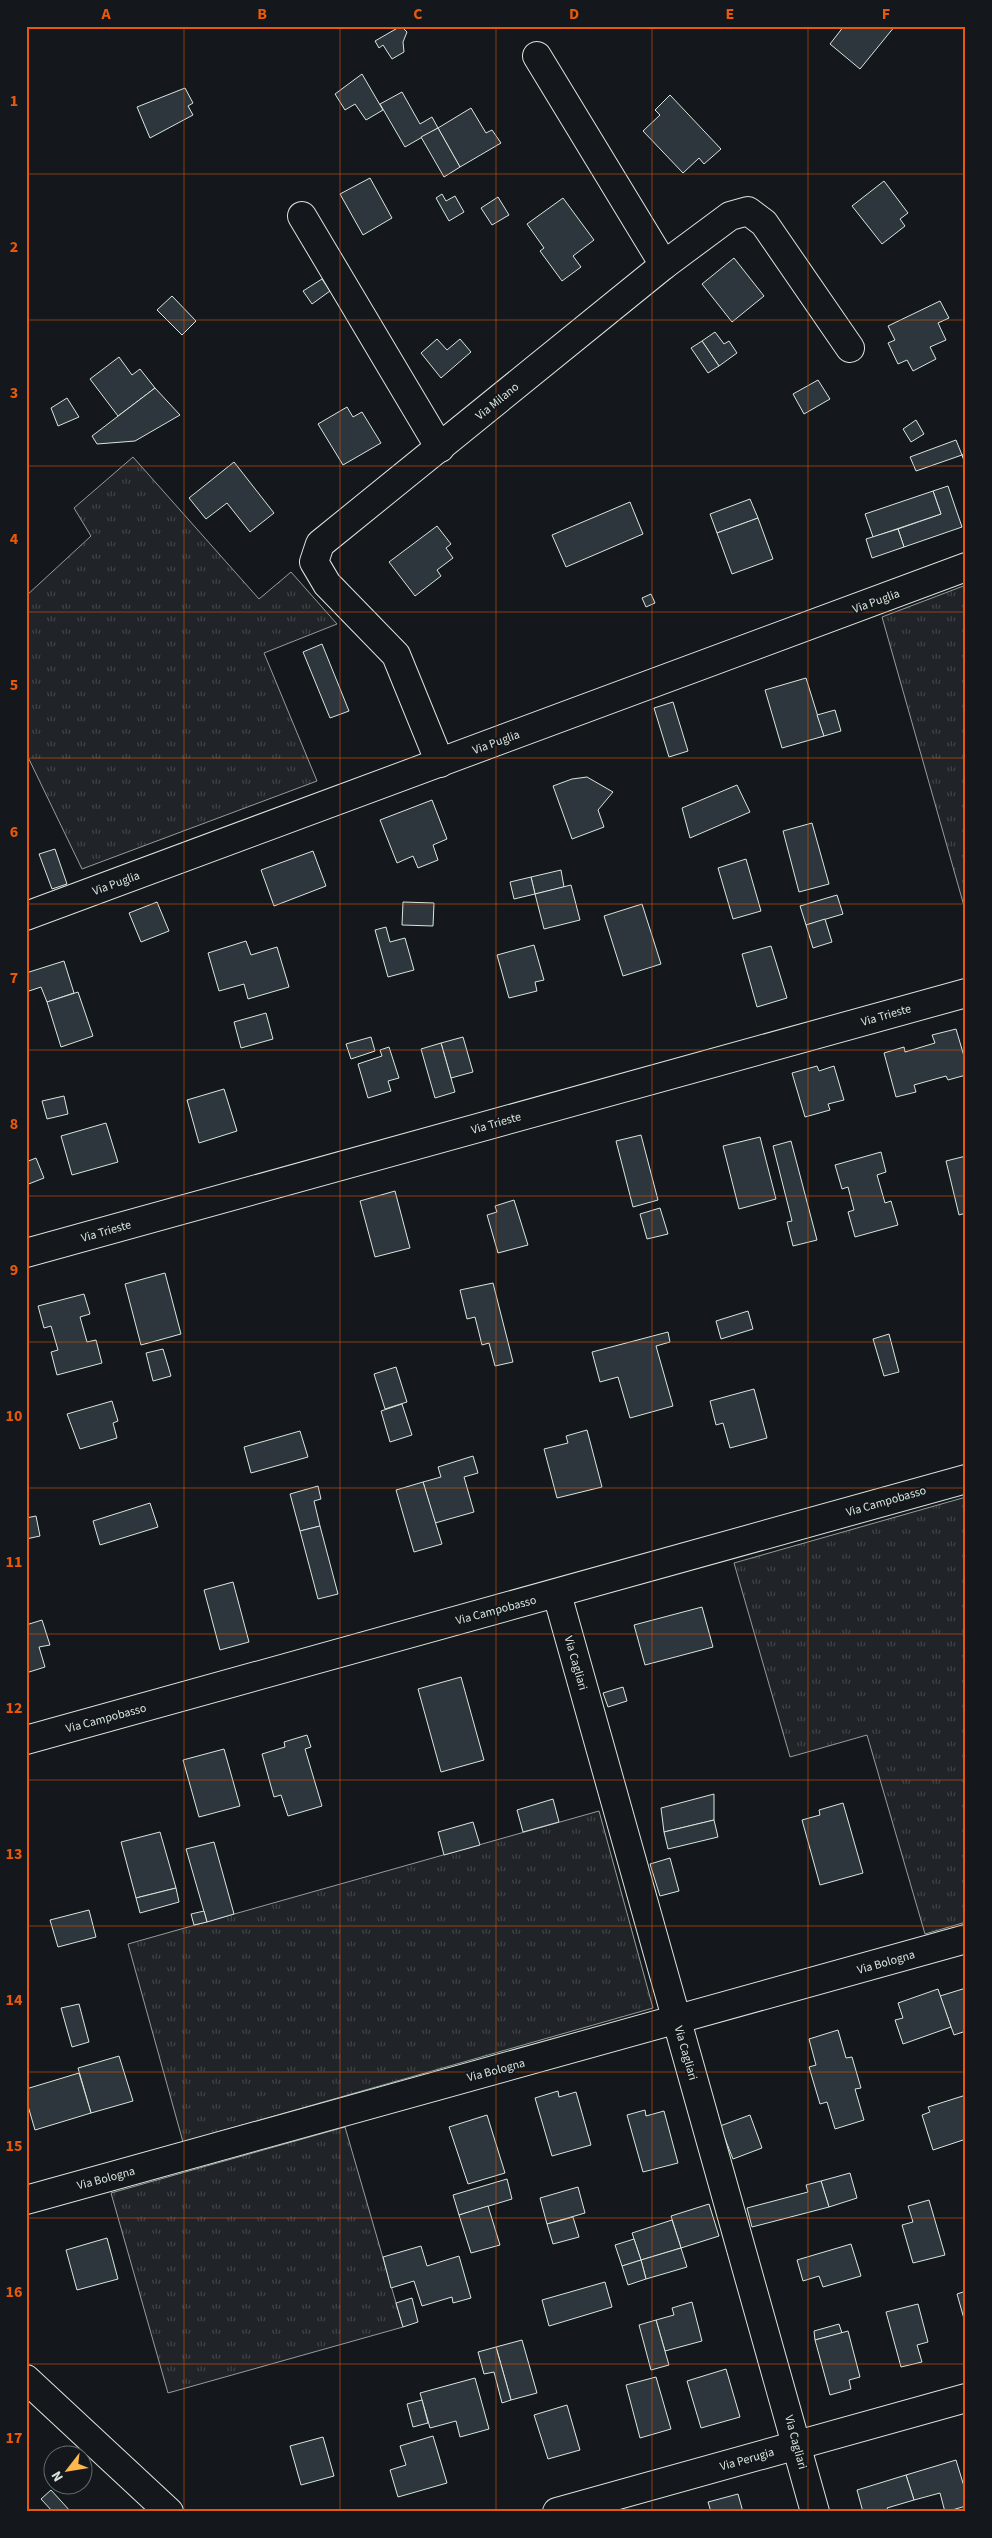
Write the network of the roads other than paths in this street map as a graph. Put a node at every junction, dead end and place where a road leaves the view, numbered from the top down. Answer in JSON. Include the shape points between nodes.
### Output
{"nodes":[{"id":1,"x":537,"y":56,"type":"dead end"},
{"id":2,"x":302,"y":216,"type":"dead end"},
{"id":3,"x":664,"y":265,"type":"junction"},
{"id":4,"x":850,"y":348,"type":"dead end"},
{"id":5,"x":440,"y":448,"type":"junction"},
{"id":6,"x":966,"y":567,"type":"edge"},
{"id":7,"x":440,"y":763,"type":"junction"},
{"id":8,"x":26,"y":916,"type":"edge"},
{"id":9,"x":966,"y":992,"type":"edge"},
{"id":10,"x":26,"y":1254,"type":"edge"},
{"id":11,"x":966,"y":1478,"type":"edge"},
{"id":12,"x":556,"y":1594,"type":"junction"},
{"id":13,"x":26,"y":1740,"type":"edge"},
{"id":14,"x":966,"y":1940,"type":"edge"},
{"id":15,"x":677,"y":2020,"type":"junction"},
{"id":16,"x":26,"y":2200,"type":"edge"},
{"id":17,"x":26,"y":2379,"type":"edge"},
{"id":18,"x":966,"y":2398,"type":"edge"},
{"id":19,"x":797,"y":2445,"type":"junction"},
{"id":20,"x":169,"y":2512,"type":"edge"},
{"id":21,"x":556,"y":2512,"type":"edge"},
{"id":22,"x":815,"y":2512,"type":"edge"}],
"edges":[{"from":1,"to":3,"type":"street"},
{"from":2,"to":5,"type":"street"},
{"from":3,"to":4,"type":"street","name":"Via Milano","via":[[730,216],[748,211],[764,223]]},
{"from":3,"to":5,"type":"street","name":"Via Milano"},
{"from":5,"to":7,"type":"street","name":"Via Milano","via":[[320,544],[314,562],[327,584],[396,655]]},
{"from":6,"to":7,"type":"street","name":"Via Puglia"},
{"from":7,"to":8,"type":"street","name":"Via Puglia"},
{"from":9,"to":10,"type":"street","name":"Via Trieste"},
{"from":11,"to":12,"type":"street","name":"Via Campobasso"},
{"from":12,"to":13,"type":"street","name":"Via Campobasso"},
{"from":12,"to":15,"type":"street","name":"Via Cagliari"},
{"from":14,"to":15,"type":"street","name":"Via Bologna"},
{"from":15,"to":16,"type":"street","name":"Via Bologna"},
{"from":15,"to":19,"type":"street","name":"Via Cagliari"},
{"from":17,"to":20,"type":"street"},
{"from":18,"to":19,"type":"street","name":"Via Perugia"},
{"from":19,"to":21,"type":"street","name":"Via Perugia"},
{"from":19,"to":22,"type":"street","name":"Via Cagliari"}]}
